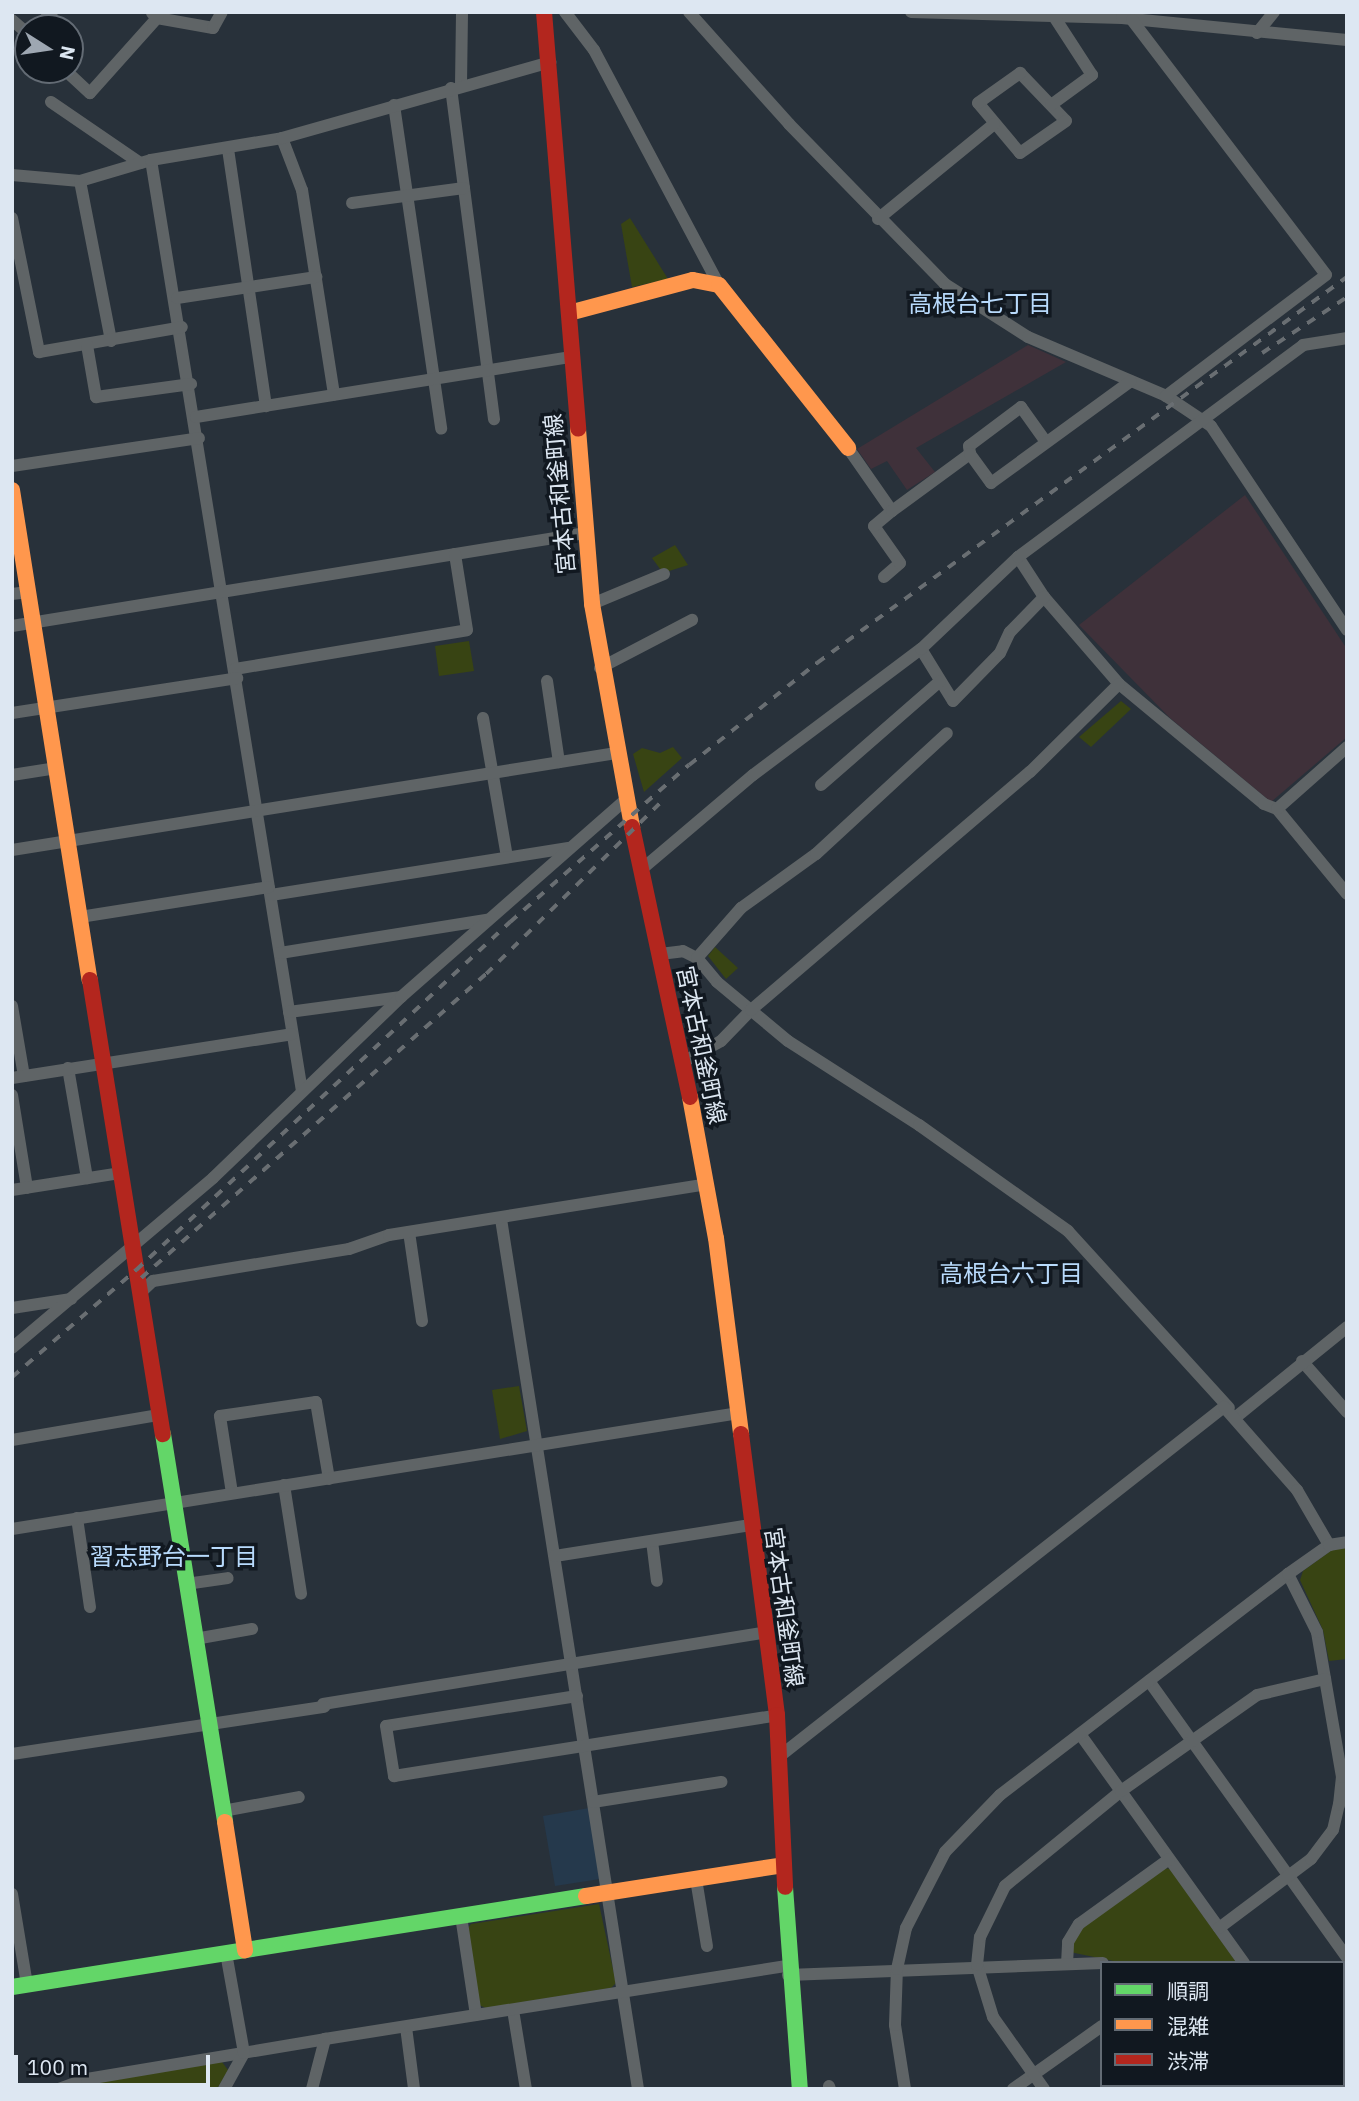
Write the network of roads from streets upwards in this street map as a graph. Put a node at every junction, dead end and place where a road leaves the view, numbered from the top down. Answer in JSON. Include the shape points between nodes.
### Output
{"nodes":[{"id":1,"x":222,"y":12,"type":"edge"},
{"id":2,"x":462,"y":12,"type":"edge"},
{"id":3,"x":544,"y":12,"type":"edge"},
{"id":4,"x":565,"y":12,"type":"edge"},
{"id":5,"x":690,"y":12,"type":"edge"},
{"id":6,"x":911,"y":12,"type":"edge"},
{"id":7,"x":1274,"y":12,"type":"edge"},
{"id":8,"x":155,"y":15,"type":"edge"},
{"id":9,"x":1053,"y":15,"type":"junction"},
{"id":10,"x":1124,"y":17,"type":"edge"},
{"id":11,"x":1257,"y":33,"type":"junction"},
{"id":12,"x":1347,"y":40,"type":"edge"},
{"id":13,"x":550,"y":62,"type":"junction"},
{"id":14,"x":80,"y":84,"type":"edge"},
{"id":15,"x":456,"y":87,"type":"junction"},
{"id":16,"x":51,"y":102,"type":"dead end"},
{"id":17,"x":394,"y":105,"type":"junction"},
{"id":18,"x":1051,"y":105,"type":"junction"},
{"id":19,"x":994,"y":124,"type":"junction"},
{"id":20,"x":282,"y":138,"type":"junction"},
{"id":21,"x":228,"y":149,"type":"junction"},
{"id":22,"x":146,"y":161,"type":"junction"},
{"id":23,"x":12,"y":175,"type":"edge"},
{"id":24,"x":80,"y":181,"type":"junction"},
{"id":25,"x":464,"y":188,"type":"junction"},
{"id":26,"x":407,"y":195,"type":"junction"},
{"id":27,"x":352,"y":203,"type":"dead end"},
{"id":28,"x":12,"y":218,"type":"edge"},
{"id":29,"x":878,"y":219,"type":"junction"},
{"id":30,"x":15,"y":243,"type":"edge"},
{"id":31,"x":316,"y":277,"type":"junction"},
{"id":32,"x":719,"y":285,"type":"junction"},
{"id":33,"x":247,"y":287,"type":"junction"},
{"id":34,"x":177,"y":298,"type":"junction"},
{"id":35,"x":569,"y":313,"type":"junction"},
{"id":36,"x":182,"y":327,"type":"junction"},
{"id":37,"x":1347,"y":338,"type":"edge"},
{"id":38,"x":111,"y":341,"type":"junction"},
{"id":39,"x":87,"y":345,"type":"junction"},
{"id":40,"x":566,"y":358,"type":"junction"},
{"id":41,"x":487,"y":370,"type":"junction"},
{"id":42,"x":434,"y":379,"type":"junction"},
{"id":43,"x":1131,"y":382,"type":"junction"},
{"id":44,"x":191,"y":384,"type":"junction"},
{"id":45,"x":334,"y":395,"type":"junction"},
{"id":46,"x":1166,"y":396,"type":"junction"},
{"id":47,"x":266,"y":406,"type":"junction"},
{"id":48,"x":196,"y":417,"type":"junction"},
{"id":49,"x":494,"y":419,"type":"dead end"},
{"id":50,"x":1204,"y":421,"type":"junction"},
{"id":51,"x":441,"y":429,"type":"dead end"},
{"id":52,"x":199,"y":438,"type":"junction"},
{"id":53,"x":1046,"y":442,"type":"junction"},
{"id":54,"x":848,"y":448,"type":"joint"},
{"id":55,"x":970,"y":454,"type":"junction"},
{"id":56,"x":12,"y":466,"type":"edge"},
{"id":57,"x":12,"y":490,"type":"edge"},
{"id":58,"x":892,"y":511,"type":"junction"},
{"id":59,"x":585,"y":533,"type":"junction"},
{"id":60,"x":16,"y":537,"type":"edge"},
{"id":61,"x":455,"y":554,"type":"junction"},
{"id":62,"x":1018,"y":556,"type":"junction"},
{"id":63,"x":664,"y":574,"type":"dead end"},
{"id":64,"x":884,"y":578,"type":"dead end"},
{"id":65,"x":223,"y":592,"type":"junction"},
{"id":66,"x":20,"y":593,"type":"edge"},
{"id":67,"x":1044,"y":597,"type":"junction"},
{"id":68,"x":592,"y":604,"type":"junction"},
{"id":69,"x":692,"y":620,"type":"dead end"},
{"id":70,"x":33,"y":622,"type":"junction"},
{"id":71,"x":12,"y":626,"type":"edge"},
{"id":72,"x":1347,"y":630,"type":"edge"},
{"id":73,"x":921,"y":649,"type":"junction"},
{"id":74,"x":600,"y":668,"type":"junction"},
{"id":75,"x":236,"y":673,"type":"junction"},
{"id":76,"x":547,"y":681,"type":"dead end"},
{"id":77,"x":939,"y":682,"type":"junction"},
{"id":78,"x":1119,"y":684,"type":"junction"},
{"id":79,"x":47,"y":707,"type":"junction"},
{"id":80,"x":12,"y":713,"type":"edge"},
{"id":81,"x":482,"y":718,"type":"dead end"},
{"id":82,"x":947,"y":733,"type":"dead end"},
{"id":83,"x":1347,"y":747,"type":"edge"},
{"id":84,"x":616,"y":753,"type":"junction"},
{"id":85,"x":559,"y":762,"type":"junction"},
{"id":86,"x":56,"y":768,"type":"junction"},
{"id":87,"x":492,"y":773,"type":"junction"},
{"id":88,"x":12,"y":775,"type":"edge"},
{"id":89,"x":821,"y":785,"type":"dead end"},
{"id":90,"x":626,"y":799,"type":"junction"},
{"id":91,"x":1277,"y":809,"type":"junction"},
{"id":92,"x":258,"y":811,"type":"junction"},
{"id":93,"x":68,"y":842,"type":"junction"},
{"id":94,"x":569,"y":848,"type":"junction"},
{"id":95,"x":12,"y":850,"type":"edge"},
{"id":96,"x":507,"y":857,"type":"junction"},
{"id":97,"x":642,"y":869,"type":"junction"},
{"id":98,"x":270,"y":891,"type":"junction"},
{"id":99,"x":1347,"y":894,"type":"edge"},
{"id":100,"x":80,"y":917,"type":"junction"},
{"id":101,"x":488,"y":920,"type":"junction"},
{"id":102,"x":280,"y":953,"type":"junction"},
{"id":103,"x":660,"y":954,"type":"junction"},
{"id":104,"x":697,"y":958,"type":"junction"},
{"id":105,"x":401,"y":997,"type":"junction"},
{"id":106,"x":12,"y":1006,"type":"edge"},
{"id":107,"x":751,"y":1010,"type":"junction"},
{"id":108,"x":289,"y":1012,"type":"junction"},
{"id":109,"x":292,"y":1034,"type":"junction"},
{"id":110,"x":103,"y":1062,"type":"junction"},
{"id":111,"x":683,"y":1062,"type":"junction"},
{"id":112,"x":68,"y":1068,"type":"junction"},
{"id":113,"x":18,"y":1077,"type":"edge"},
{"id":114,"x":302,"y":1091,"type":"junction"},
{"id":115,"x":12,"y":1095,"type":"edge"},
{"id":116,"x":120,"y":1173,"type":"junction"},
{"id":117,"x":87,"y":1178,"type":"junction"},
{"id":118,"x":707,"y":1185,"type":"junction"},
{"id":119,"x":27,"y":1188,"type":"junction"},
{"id":120,"x":12,"y":1190,"type":"edge"},
{"id":121,"x":501,"y":1219,"type":"junction"},
{"id":122,"x":409,"y":1232,"type":"junction"},
{"id":123,"x":132,"y":1249,"type":"junction"},
{"id":124,"x":140,"y":1293,"type":"junction"},
{"id":125,"x":72,"y":1299,"type":"junction"},
{"id":126,"x":12,"y":1308,"type":"edge"},
{"id":127,"x":422,"y":1321,"type":"dead end"},
{"id":128,"x":1347,"y":1327,"type":"edge"},
{"id":129,"x":12,"y":1348,"type":"edge"},
{"id":130,"x":1302,"y":1361,"type":"junction"},
{"id":131,"x":1232,"y":1412,"type":"junction"},
{"id":132,"x":1347,"y":1412,"type":"edge"},
{"id":133,"x":738,"y":1413,"type":"junction"},
{"id":134,"x":159,"y":1415,"type":"junction"},
{"id":135,"x":12,"y":1440,"type":"edge"},
{"id":136,"x":537,"y":1445,"type":"junction"},
{"id":137,"x":329,"y":1479,"type":"junction"},
{"id":138,"x":284,"y":1485,"type":"junction"},
{"id":139,"x":232,"y":1493,"type":"junction"},
{"id":140,"x":173,"y":1504,"type":"junction"},
{"id":141,"x":77,"y":1518,"type":"junction"},
{"id":142,"x":751,"y":1525,"type":"junction"},
{"id":143,"x":12,"y":1529,"type":"edge"},
{"id":144,"x":652,"y":1541,"type":"junction"},
{"id":145,"x":1347,"y":1542,"type":"edge"},
{"id":146,"x":1329,"y":1545,"type":"junction"},
{"id":147,"x":555,"y":1556,"type":"junction"},
{"id":148,"x":1288,"y":1574,"type":"junction"},
{"id":149,"x":228,"y":1578,"type":"dead end"},
{"id":150,"x":657,"y":1581,"type":"dead end"},
{"id":151,"x":186,"y":1584,"type":"junction"},
{"id":152,"x":301,"y":1594,"type":"dead end"},
{"id":153,"x":90,"y":1607,"type":"dead end"},
{"id":154,"x":252,"y":1629,"type":"dead end"},
{"id":155,"x":767,"y":1632,"type":"junction"},
{"id":156,"x":195,"y":1639,"type":"junction"},
{"id":157,"x":572,"y":1663,"type":"junction"},
{"id":158,"x":1325,"y":1679,"type":"junction"},
{"id":159,"x":1149,"y":1681,"type":"junction"},
{"id":160,"x":577,"y":1696,"type":"junction"},
{"id":161,"x":777,"y":1715,"type":"junction"},
{"id":162,"x":1347,"y":1720,"type":"edge"},
{"id":163,"x":1333,"y":1722,"type":"junction"},
{"id":164,"x":209,"y":1724,"type":"junction"},
{"id":165,"x":1080,"y":1734,"type":"junction"},
{"id":166,"x":1192,"y":1741,"type":"junction"},
{"id":167,"x":584,"y":1745,"type":"junction"},
{"id":168,"x":12,"y":1754,"type":"edge"},
{"id":169,"x":780,"y":1756,"type":"junction"},
{"id":170,"x":721,"y":1782,"type":"dead end"},
{"id":171,"x":1121,"y":1791,"type":"junction"},
{"id":172,"x":299,"y":1797,"type":"dead end"},
{"id":173,"x":593,"y":1802,"type":"junction"},
{"id":174,"x":223,"y":1811,"type":"junction"},
{"id":175,"x":1169,"y":1859,"type":"junction"},
{"id":176,"x":784,"y":1865,"type":"junction"},
{"id":177,"x":696,"y":1879,"type":"junction"},
{"id":178,"x":1290,"y":1879,"type":"junction"},
{"id":179,"x":606,"y":1892,"type":"junction"},
{"id":180,"x":13,"y":1900,"type":"edge"},
{"id":181,"x":461,"y":1916,"type":"junction"},
{"id":182,"x":1219,"y":1928,"type":"junction"},
{"id":183,"x":1343,"y":1942,"type":"edge"},
{"id":184,"x":707,"y":1946,"type":"dead end"},
{"id":185,"x":245,"y":1950,"type":"junction"},
{"id":186,"x":226,"y":1953,"type":"junction"},
{"id":187,"x":1347,"y":1958,"type":"edge"},
{"id":188,"x":1243,"y":1961,"type":"edge"},
{"id":189,"x":1100,"y":1963,"type":"edge"},
{"id":190,"x":1067,"y":1964,"type":"junction"},
{"id":191,"x":977,"y":1965,"type":"junction"},
{"id":192,"x":897,"y":1969,"type":"junction"},
{"id":193,"x":788,"y":1970,"type":"junction"},
{"id":194,"x":20,"y":1986,"type":"edge"},
{"id":195,"x":621,"y":1993,"type":"junction"},
{"id":196,"x":513,"y":2010,"type":"junction"},
{"id":197,"x":476,"y":2015,"type":"junction"},
{"id":198,"x":406,"y":2027,"type":"junction"},
{"id":199,"x":1100,"y":2027,"type":"edge"},
{"id":200,"x":325,"y":2039,"type":"junction"},
{"id":201,"x":244,"y":2053,"type":"junction"},
{"id":202,"x":1034,"y":2074,"type":"junction"},
{"id":203,"x":795,"y":2087,"type":"edge"},
{"id":204,"x":64,"y":2088,"type":"edge"},
{"id":205,"x":224,"y":2089,"type":"edge"},
{"id":206,"x":312,"y":2089,"type":"edge"},
{"id":207,"x":414,"y":2089,"type":"edge"},
{"id":208,"x":526,"y":2089,"type":"edge"},
{"id":209,"x":638,"y":2089,"type":"edge"},
{"id":210,"x":905,"y":2089,"type":"edge"},
{"id":211,"x":1013,"y":2089,"type":"edge"},
{"id":212,"x":1044,"y":2089,"type":"edge"}],
"edges":[{"from":1,"to":8,"type":"street","via":[[213,28]]},
{"from":2,"to":15,"type":"street"},
{"from":3,"to":13,"type":"street","name":"宮本古和釜町線"},
{"from":4,"to":32,"type":"street","via":[[594,50]]},
{"from":5,"to":29,"type":"street"},
{"from":6,"to":9,"type":"street"},
{"from":7,"to":11,"type":"street"},
{"from":8,"to":14,"type":"street","via":[[90,93]]},
{"from":9,"to":10,"type":"street"},
{"from":9,"to":18,"type":"street","via":[[1092,75]]},
{"from":10,"to":11,"type":"street"},
{"from":10,"to":46,"type":"street","via":[[1326,275]]},
{"from":11,"to":12,"type":"street"},
{"from":13,"to":15,"type":"street"},
{"from":13,"to":35,"type":"street","name":"宮本古和釜町線"},
{"from":15,"to":17,"type":"street"},
{"from":15,"to":25,"type":"street"},
{"from":16,"to":22,"type":"street"},
{"from":17,"to":20,"type":"street"},
{"from":17,"to":26,"type":"street"},
{"from":18,"to":19,"type":"street","via":[[1066,121],[1020,153]]},
{"from":18,"to":19,"type":"street","via":[[1020,73],[978,103]]},
{"from":19,"to":29,"type":"street"},
{"from":20,"to":21,"type":"street"},
{"from":20,"to":31,"type":"street","via":[[302,190]]},
{"from":21,"to":22,"type":"street"},
{"from":21,"to":33,"type":"street"},
{"from":22,"to":24,"type":"street"},
{"from":22,"to":34,"type":"street"},
{"from":23,"to":24,"type":"street"},
{"from":24,"to":38,"type":"street"},
{"from":25,"to":26,"type":"street"},
{"from":25,"to":41,"type":"street"},
{"from":26,"to":27,"type":"street"},
{"from":26,"to":42,"type":"street"},
{"from":28,"to":30,"type":"street"},
{"from":29,"to":43,"type":"street","via":[[924,265],[983,311],[1045,346]]},
{"from":30,"to":39,"type":"street","via":[[39,352]]},
{"from":31,"to":33,"type":"street"},
{"from":31,"to":45,"type":"street"},
{"from":32,"to":35,"type":"street","via":[[693,280]]},
{"from":32,"to":54,"type":"street"},
{"from":33,"to":34,"type":"street"},
{"from":33,"to":47,"type":"street"},
{"from":34,"to":36,"type":"street"},
{"from":35,"to":40,"type":"street","name":"宮本古和釜町線"},
{"from":36,"to":38,"type":"street"},
{"from":36,"to":44,"type":"street"},
{"from":37,"to":50,"type":"street","via":[[1303,345]]},
{"from":38,"to":39,"type":"street"},
{"from":39,"to":44,"type":"street","via":[[96,397]]},
{"from":40,"to":41,"type":"street"},
{"from":40,"to":59,"type":"street","name":"宮本古和釜町線"},
{"from":41,"to":42,"type":"street"},
{"from":41,"to":49,"type":"street"},
{"from":42,"to":45,"type":"street"},
{"from":42,"to":51,"type":"street"},
{"from":43,"to":46,"type":"street"},
{"from":43,"to":53,"type":"street"},
{"from":44,"to":48,"type":"street"},
{"from":45,"to":47,"type":"street"},
{"from":46,"to":50,"type":"street"},
{"from":47,"to":48,"type":"street"},
{"from":48,"to":52,"type":"street"},
{"from":50,"to":62,"type":"street"},
{"from":50,"to":72,"type":"street"},
{"from":52,"to":56,"type":"street"},
{"from":52,"to":65,"type":"street"},
{"from":53,"to":55,"type":"street","via":[[991,483]]},
{"from":53,"to":55,"type":"street","via":[[1021,407],[969,446]]},
{"from":54,"to":58,"type":"street"},
{"from":55,"to":58,"type":"street"},
{"from":57,"to":60,"type":"street"},
{"from":58,"to":64,"type":"street","via":[[874,526],[900,563]]},
{"from":59,"to":61,"type":"street"},
{"from":59,"to":68,"type":"street","name":"宮本古和釜町線"},
{"from":60,"to":66,"type":"street"},
{"from":61,"to":65,"type":"street"},
{"from":61,"to":75,"type":"street","via":[[467,630]]},
{"from":62,"to":67,"type":"street"},
{"from":62,"to":73,"type":"street"},
{"from":63,"to":68,"type":"street"},
{"from":65,"to":70,"type":"street"},
{"from":65,"to":75,"type":"street"},
{"from":66,"to":70,"type":"street"},
{"from":67,"to":77,"type":"street","via":[[953,702]]},
{"from":67,"to":78,"type":"street"},
{"from":68,"to":74,"type":"street","name":"宮本古和釜町線"},
{"from":69,"to":74,"type":"street"},
{"from":70,"to":71,"type":"street"},
{"from":70,"to":79,"type":"street"},
{"from":73,"to":77,"type":"street"},
{"from":73,"to":97,"type":"street","via":[[753,775]]},
{"from":74,"to":84,"type":"street","name":"宮本古和釜町線"},
{"from":75,"to":79,"type":"street"},
{"from":75,"to":92,"type":"street"},
{"from":76,"to":85,"type":"street"},
{"from":77,"to":89,"type":"street"},
{"from":78,"to":91,"type":"street","via":[[1264,804]]},
{"from":78,"to":107,"type":"street","via":[[1030,772]]},
{"from":79,"to":80,"type":"street"},
{"from":79,"to":86,"type":"street"},
{"from":81,"to":87,"type":"street"},
{"from":82,"to":104,"type":"street","via":[[816,854],[741,908]]},
{"from":83,"to":91,"type":"street"},
{"from":84,"to":85,"type":"street"},
{"from":84,"to":90,"type":"street","name":"宮本古和釜町線"},
{"from":85,"to":87,"type":"street"},
{"from":86,"to":88,"type":"street"},
{"from":86,"to":93,"type":"street"},
{"from":87,"to":92,"type":"street"},
{"from":87,"to":96,"type":"street"},
{"from":90,"to":94,"type":"street"},
{"from":90,"to":97,"type":"street","name":"宮本古和釜町線"},
{"from":91,"to":99,"type":"street"},
{"from":92,"to":93,"type":"street"},
{"from":92,"to":98,"type":"street"},
{"from":93,"to":95,"type":"street"},
{"from":93,"to":100,"type":"street"},
{"from":94,"to":96,"type":"street"},
{"from":94,"to":101,"type":"street"},
{"from":96,"to":98,"type":"street"},
{"from":97,"to":103,"type":"street","name":"宮本古和釜町線"},
{"from":98,"to":100,"type":"street"},
{"from":98,"to":102,"type":"street"},
{"from":100,"to":110,"type":"street"},
{"from":101,"to":102,"type":"street"},
{"from":101,"to":105,"type":"street"},
{"from":102,"to":108,"type":"street"},
{"from":103,"to":104,"type":"street","via":[[683,951]]},
{"from":103,"to":111,"type":"street","name":"宮本古和釜町線"},
{"from":104,"to":107,"type":"street"},
{"from":105,"to":108,"type":"street"},
{"from":105,"to":114,"type":"street"},
{"from":106,"to":113,"type":"street"},
{"from":107,"to":111,"type":"street","via":[[721,1041]]},
{"from":107,"to":131,"type":"street","via":[[833,1072],[919,1125],[1068,1231]]},
{"from":108,"to":109,"type":"street"},
{"from":109,"to":110,"type":"street"},
{"from":109,"to":114,"type":"street"},
{"from":110,"to":112,"type":"street"},
{"from":110,"to":116,"type":"street"},
{"from":111,"to":118,"type":"street","name":"宮本古和釜町線"},
{"from":112,"to":113,"type":"street"},
{"from":112,"to":117,"type":"street"},
{"from":114,"to":123,"type":"street"},
{"from":115,"to":119,"type":"street"},
{"from":116,"to":117,"type":"street"},
{"from":116,"to":123,"type":"street"},
{"from":117,"to":119,"type":"street"},
{"from":118,"to":121,"type":"street"},
{"from":118,"to":133,"type":"street","name":"宮本古和釜町線"},
{"from":119,"to":120,"type":"street"},
{"from":121,"to":122,"type":"street"},
{"from":121,"to":136,"type":"street"},
{"from":122,"to":124,"type":"street","via":[[349,1249],[153,1281]]},
{"from":122,"to":127,"type":"street"},
{"from":123,"to":124,"type":"street"},
{"from":123,"to":125,"type":"street"},
{"from":124,"to":134,"type":"street"},
{"from":125,"to":126,"type":"street"},
{"from":125,"to":129,"type":"street"},
{"from":128,"to":130,"type":"street"},
{"from":130,"to":131,"type":"street"},
{"from":130,"to":132,"type":"street"},
{"from":131,"to":146,"type":"street","via":[[1297,1490]]},
{"from":131,"to":169,"type":"street","via":[[1221,1408]]},
{"from":133,"to":136,"type":"street"},
{"from":133,"to":142,"type":"street","name":"宮本古和釜町線"},
{"from":134,"to":135,"type":"street"},
{"from":134,"to":140,"type":"street"},
{"from":136,"to":137,"type":"street"},
{"from":136,"to":147,"type":"street"},
{"from":137,"to":138,"type":"street"},
{"from":137,"to":139,"type":"street","via":[[316,1402],[220,1416]]},
{"from":138,"to":139,"type":"street"},
{"from":138,"to":152,"type":"street"},
{"from":139,"to":140,"type":"street"},
{"from":140,"to":141,"type":"street"},
{"from":140,"to":151,"type":"street"},
{"from":141,"to":143,"type":"street"},
{"from":141,"to":153,"type":"street"},
{"from":142,"to":144,"type":"street"},
{"from":142,"to":155,"type":"street","name":"宮本古和釜町線"},
{"from":144,"to":147,"type":"street"},
{"from":144,"to":150,"type":"street"},
{"from":145,"to":146,"type":"street"},
{"from":146,"to":148,"type":"street"},
{"from":147,"to":157,"type":"street"},
{"from":148,"to":158,"type":"street","via":[[1317,1632]]},
{"from":148,"to":159,"type":"street"},
{"from":149,"to":151,"type":"street"},
{"from":151,"to":156,"type":"street"},
{"from":154,"to":156,"type":"street"},
{"from":155,"to":157,"type":"street"},
{"from":155,"to":161,"type":"street","name":"宮本古和釜町線"},
{"from":156,"to":164,"type":"street"},
{"from":157,"to":160,"type":"street"},
{"from":157,"to":164,"type":"street"},
{"from":158,"to":163,"type":"street"},
{"from":158,"to":166,"type":"street","via":[[1257,1695]]},
{"from":159,"to":165,"type":"street"},
{"from":159,"to":166,"type":"street"},
{"from":160,"to":167,"type":"street"},
{"from":160,"to":167,"type":"street","via":[[386,1726],[394,1776]]},
{"from":161,"to":167,"type":"street"},
{"from":161,"to":169,"type":"street","name":"宮本古和釜町線"},
{"from":162,"to":163,"type":"street"},
{"from":163,"to":178,"type":"street","via":[[1342,1777],[1337,1816],[1326,1842]]},
{"from":164,"to":168,"type":"street"},
{"from":164,"to":174,"type":"street"},
{"from":165,"to":171,"type":"street"},
{"from":165,"to":192,"type":"street","via":[[1000,1794],[945,1852],[906,1927]]},
{"from":166,"to":171,"type":"street"},
{"from":166,"to":178,"type":"street"},
{"from":167,"to":173,"type":"street"},
{"from":169,"to":176,"type":"street","name":"宮本古和釜町線"},
{"from":170,"to":173,"type":"street"},
{"from":171,"to":175,"type":"street"},
{"from":171,"to":191,"type":"street","via":[[1005,1886],[980,1937]]},
{"from":172,"to":174,"type":"street"},
{"from":173,"to":179,"type":"street"},
{"from":174,"to":185,"type":"street"},
{"from":175,"to":182,"type":"street"},
{"from":175,"to":190,"type":"street","via":[[1079,1924],[1068,1941]]},
{"from":176,"to":177,"type":"street"},
{"from":176,"to":193,"type":"street","name":"宮本古和釜町線"},
{"from":177,"to":179,"type":"street"},
{"from":177,"to":184,"type":"street"},
{"from":178,"to":182,"type":"street"},
{"from":178,"to":183,"type":"street"},
{"from":179,"to":181,"type":"street"},
{"from":179,"to":195,"type":"street"},
{"from":180,"to":194,"type":"street"},
{"from":181,"to":185,"type":"street"},
{"from":181,"to":197,"type":"street"},
{"from":182,"to":188,"type":"street"},
{"from":183,"to":187,"type":"street"},
{"from":185,"to":186,"type":"street"},
{"from":186,"to":194,"type":"street"},
{"from":186,"to":201,"type":"street"},
{"from":189,"to":190,"type":"street"},
{"from":190,"to":191,"type":"street"},
{"from":191,"to":192,"type":"street"},
{"from":191,"to":202,"type":"street","via":[[993,2017]]},
{"from":192,"to":193,"type":"street"},
{"from":192,"to":210,"type":"street","via":[[895,2025]]},
{"from":193,"to":195,"type":"street"},
{"from":193,"to":203,"type":"street","name":"宮本古和釜町線"},
{"from":195,"to":196,"type":"street"},
{"from":195,"to":209,"type":"street"},
{"from":196,"to":197,"type":"street"},
{"from":196,"to":208,"type":"street"},
{"from":197,"to":198,"type":"street"},
{"from":198,"to":200,"type":"street"},
{"from":198,"to":207,"type":"street"},
{"from":199,"to":202,"type":"street"},
{"from":200,"to":201,"type":"street"},
{"from":200,"to":206,"type":"street"},
{"from":201,"to":204,"type":"street","via":[[87,2079]]},
{"from":201,"to":205,"type":"street"},
{"from":202,"to":211,"type":"street"},
{"from":202,"to":212,"type":"street"}]}
